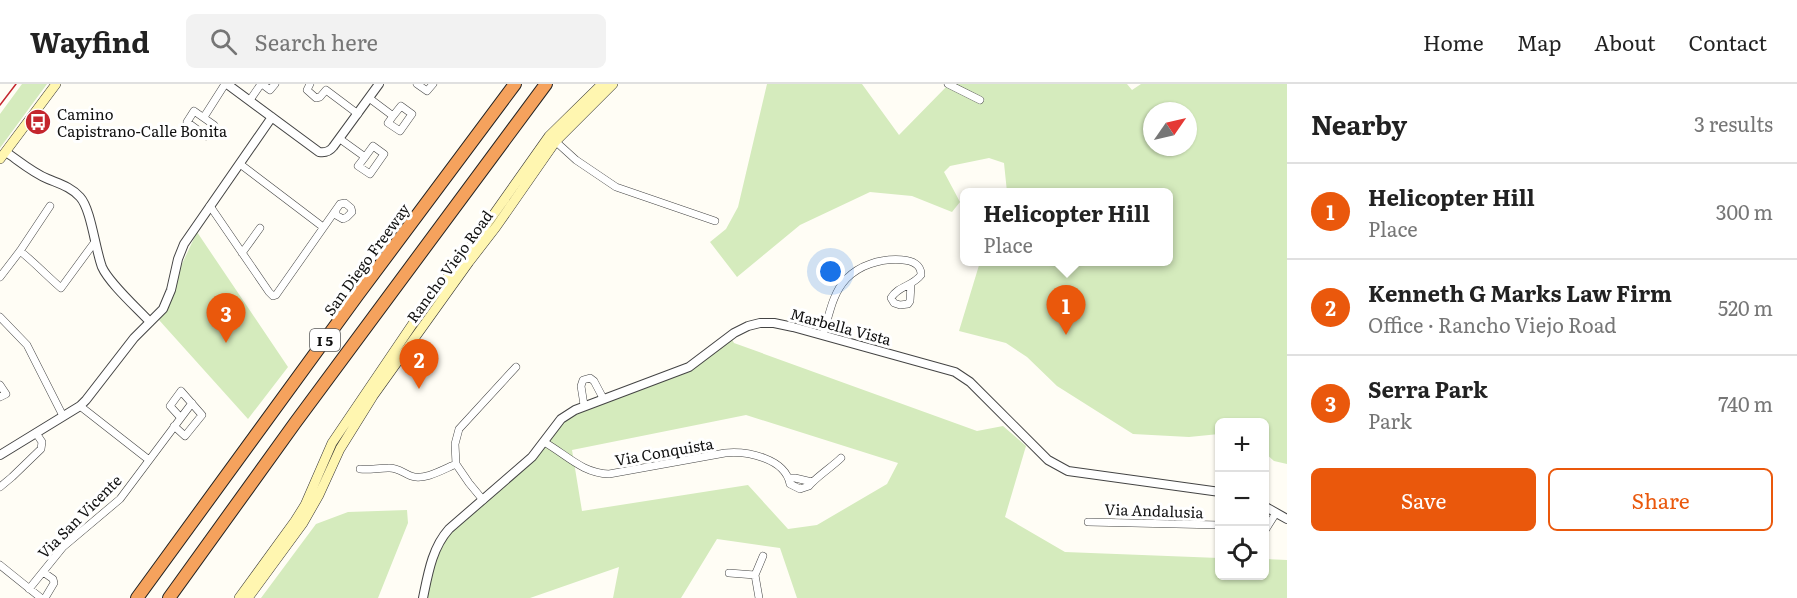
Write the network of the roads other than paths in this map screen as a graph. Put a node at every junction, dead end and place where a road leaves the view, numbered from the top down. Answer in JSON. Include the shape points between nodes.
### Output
{"nodes":[{"id":1,"x":56,"y":84,"type":"edge"},
{"id":2,"x":226,"y":84,"type":"edge"},
{"id":3,"x":261,"y":84,"type":"edge"},
{"id":4,"x":275,"y":84,"type":"edge"},
{"id":5,"x":379,"y":84,"type":"edge"},
{"id":6,"x":417,"y":84,"type":"edge"},
{"id":7,"x":433,"y":84,"type":"edge"},
{"id":8,"x":515,"y":84,"type":"edge"},
{"id":9,"x":546,"y":84,"type":"edge"},
{"id":10,"x":602,"y":84,"type":"edge"},
{"id":11,"x":613,"y":84,"type":"edge"},
{"id":12,"x":948,"y":84,"type":"edge"},
{"id":13,"x":309,"y":86,"type":"edge"},
{"id":14,"x":328,"y":87,"type":"edge"},
{"id":15,"x":369,"y":98,"type":"junction"},
{"id":16,"x":250,"y":100,"type":"junction"},
{"id":17,"x":980,"y":100,"type":"dead end"},
{"id":18,"x":358,"y":114,"type":"junction"},
{"id":19,"x":393,"y":116,"type":"dead end"},
{"id":20,"x":204,"y":117,"type":"dead end"},
{"id":21,"x":272,"y":117,"type":"junction"},
{"id":22,"x":340,"y":139,"type":"junction"},
{"id":23,"x":553,"y":139,"type":"junction"},
{"id":24,"x":3,"y":156,"type":"edge"},
{"id":25,"x":365,"y":157,"type":"dead end"},
{"id":26,"x":240,"y":164,"type":"junction"},
{"id":27,"x":51,"y":206,"type":"dead end"},
{"id":28,"x":210,"y":206,"type":"junction"},
{"id":29,"x":336,"y":210,"type":"dead end"},
{"id":30,"x":715,"y":221,"type":"dead end"},
{"id":31,"x":323,"y":227,"type":"junction"},
{"id":32,"x":260,"y":228,"type":"dead end"},
{"id":33,"x":94,"y":243,"type":"junction"},
{"id":34,"x":20,"y":251,"type":"junction"},
{"id":35,"x":242,"y":253,"type":"junction"},
{"id":36,"x":0,"y":277,"type":"edge"},
{"id":37,"x":911,"y":285,"type":"dead end"},
{"id":38,"x":0,"y":317,"type":"edge"},
{"id":39,"x":150,"y":322,"type":"junction"},
{"id":40,"x":824,"y":335,"type":"junction"},
{"id":41,"x":516,"y":367,"type":"dead end"},
{"id":42,"x":0,"y":385,"type":"edge"},
{"id":43,"x":0,"y":397,"type":"edge"},
{"id":44,"x":603,"y":398,"type":"junction"},
{"id":45,"x":192,"y":403,"type":"junction"},
{"id":46,"x":584,"y":405,"type":"junction"},
{"id":47,"x":80,"y":406,"type":"junction"},
{"id":48,"x":63,"y":416,"type":"junction"},
{"id":49,"x":180,"y":417,"type":"junction"},
{"id":50,"x":174,"y":426,"type":"junction"},
{"id":51,"x":36,"y":433,"type":"junction"},
{"id":52,"x":544,"y":442,"type":"junction"},
{"id":53,"x":0,"y":455,"type":"edge"},
{"id":54,"x":841,"y":458,"type":"dead end"},
{"id":55,"x":149,"y":460,"type":"junction"},
{"id":56,"x":456,"y":464,"type":"junction"},
{"id":57,"x":360,"y":469,"type":"dead end"},
{"id":58,"x":0,"y":487,"type":"edge"},
{"id":59,"x":1215,"y":491,"type":"edge"},
{"id":60,"x":483,"y":500,"type":"junction"},
{"id":61,"x":1269,"y":509,"type":"edge"},
{"id":62,"x":1276,"y":513,"type":"junction"},
{"id":63,"x":1287,"y":519,"type":"edge"},
{"id":64,"x":1088,"y":522,"type":"dead end"},
{"id":65,"x":1215,"y":525,"type":"edge"},
{"id":66,"x":1268,"y":526,"type":"edge"},
{"id":67,"x":763,"y":556,"type":"dead end"},
{"id":68,"x":0,"y":565,"type":"edge"},
{"id":69,"x":43,"y":572,"type":"junction"},
{"id":70,"x":729,"y":573,"type":"dead end"},
{"id":71,"x":755,"y":575,"type":"junction"},
{"id":72,"x":29,"y":589,"type":"junction"},
{"id":73,"x":43,"y":598,"type":"edge"},
{"id":74,"x":137,"y":598,"type":"edge"},
{"id":75,"x":169,"y":598,"type":"edge"},
{"id":76,"x":239,"y":598,"type":"edge"},
{"id":77,"x":248,"y":598,"type":"edge"},
{"id":78,"x":423,"y":598,"type":"edge"},
{"id":79,"x":759,"y":598,"type":"edge"}],
"edges":[{"from":1,"to":24,"type":"main road"},
{"from":2,"to":16,"type":"street"},
{"from":2,"to":20,"type":"street"},
{"from":3,"to":4,"type":"street","via":[[270,90]]},
{"from":3,"to":16,"type":"street"},
{"from":5,"to":15,"type":"street"},
{"from":6,"to":7,"type":"street","via":[[428,92]]},
{"from":8,"to":74,"type":"highway","name":"San Diego Freeway","number":"I 5"},
{"from":9,"to":75,"type":"highway","number":"I 5"},
{"from":10,"to":23,"type":"main road","name":"Rancho Viejo Road"},
{"from":11,"to":23,"type":"main road","name":"Rancho Viejo Road"},
{"from":12,"to":17,"type":"street"},
{"from":13,"to":14,"type":"street","via":[[308,92],[318,98]]},
{"from":14,"to":18,"type":"street"},
{"from":15,"to":18,"type":"street"},
{"from":15,"to":19,"type":"street"},
{"from":16,"to":21,"type":"street"},
{"from":18,"to":22,"type":"street"},
{"from":21,"to":22,"type":"street","via":[[319,152],[328,152]]},
{"from":21,"to":26,"type":"street"},
{"from":22,"to":25,"type":"street"},
{"from":23,"to":30,"type":"street","via":[[616,187]]},
{"from":23,"to":76,"type":"main road","name":"Rancho Viejo Road","via":[[416,319],[356,406],[326,455],[305,505]]},
{"from":23,"to":77,"type":"main road","name":"Rancho Viejo Road","via":[[496,227],[373,396],[340,449],[303,523]]},
{"from":24,"to":33,"type":"street","via":[[66,186],[81,198],[87,206]]},
{"from":26,"to":28,"type":"street"},
{"from":26,"to":31,"type":"street"},
{"from":27,"to":34,"type":"street"},
{"from":28,"to":35,"type":"street"},
{"from":28,"to":39,"type":"street","via":[[184,244],[163,309]]},
{"from":29,"to":31,"type":"street"},
{"from":31,"to":35,"type":"street","via":[[273,296]]},
{"from":32,"to":35,"type":"street"},
{"from":33,"to":34,"type":"street","via":[[61,288]]},
{"from":33,"to":39,"type":"street","via":[[103,270]]},
{"from":34,"to":36,"type":"street"},
{"from":37,"to":40,"type":"street","via":[[921,275],[913,261],[877,261],[859,269],[837,291]]},
{"from":38,"to":48,"type":"street","via":[[27,345]]},
{"from":39,"to":47,"type":"street"},
{"from":40,"to":44,"type":"street","name":"Marbella Vista","via":[[774,323],[751,325],[689,367]]},
{"from":40,"to":59,"type":"street","name":"Marbella Vista","via":[[955,372],[970,382],[1048,460],[1064,470]]},
{"from":41,"to":56,"type":"street","via":[[459,429]]},
{"from":42,"to":43,"type":"street","via":[[6,394]]},
{"from":44,"to":46,"type":"street","name":"Marbella Vista"},
{"from":44,"to":46,"type":"street","via":[[594,381],[583,380]]},
{"from":45,"to":49,"type":"street","name":"Via San Vicente"},
{"from":45,"to":49,"type":"street","via":[[181,391],[170,406]]},
{"from":45,"to":50,"type":"street","via":[[202,415],[185,436]]},
{"from":46,"to":52,"type":"street","name":"Marbella Vista","via":[[561,419]]},
{"from":47,"to":48,"type":"street"},
{"from":47,"to":55,"type":"street"},
{"from":48,"to":51,"type":"street"},
{"from":49,"to":50,"type":"street","name":"Via San Vicente"},
{"from":50,"to":55,"type":"street","name":"Via San Vicente"},
{"from":51,"to":53,"type":"street"},
{"from":51,"to":58,"type":"street","via":[[42,449]]},
{"from":52,"to":54,"type":"street","name":"Via Conquista","via":[[582,468],[602,474],[738,452],[765,458],[789,478],[812,482]]},
{"from":52,"to":60,"type":"street","name":"Marbella Vista"},
{"from":55,"to":69,"type":"street","name":"Via San Vicente","via":[[120,499],[63,547]]},
{"from":56,"to":57,"type":"street","via":[[416,477],[390,467]]},
{"from":56,"to":60,"type":"street"},
{"from":60,"to":78,"type":"street","name":"Marbella Vista","via":[[438,543]]},
{"from":61,"to":62,"type":"street"},
{"from":62,"to":63,"type":"street"},
{"from":62,"to":66,"type":"street"},
{"from":64,"to":65,"type":"street","name":"Via Andalusia"},
{"from":67,"to":71,"type":"street"},
{"from":68,"to":72,"type":"street"},
{"from":69,"to":72,"type":"street","name":"Via San Vicente"},
{"from":69,"to":73,"type":"street","via":[[54,583]]},
{"from":70,"to":71,"type":"street"},
{"from":71,"to":79,"type":"street"},
{"from":72,"to":73,"type":"street"}]}
